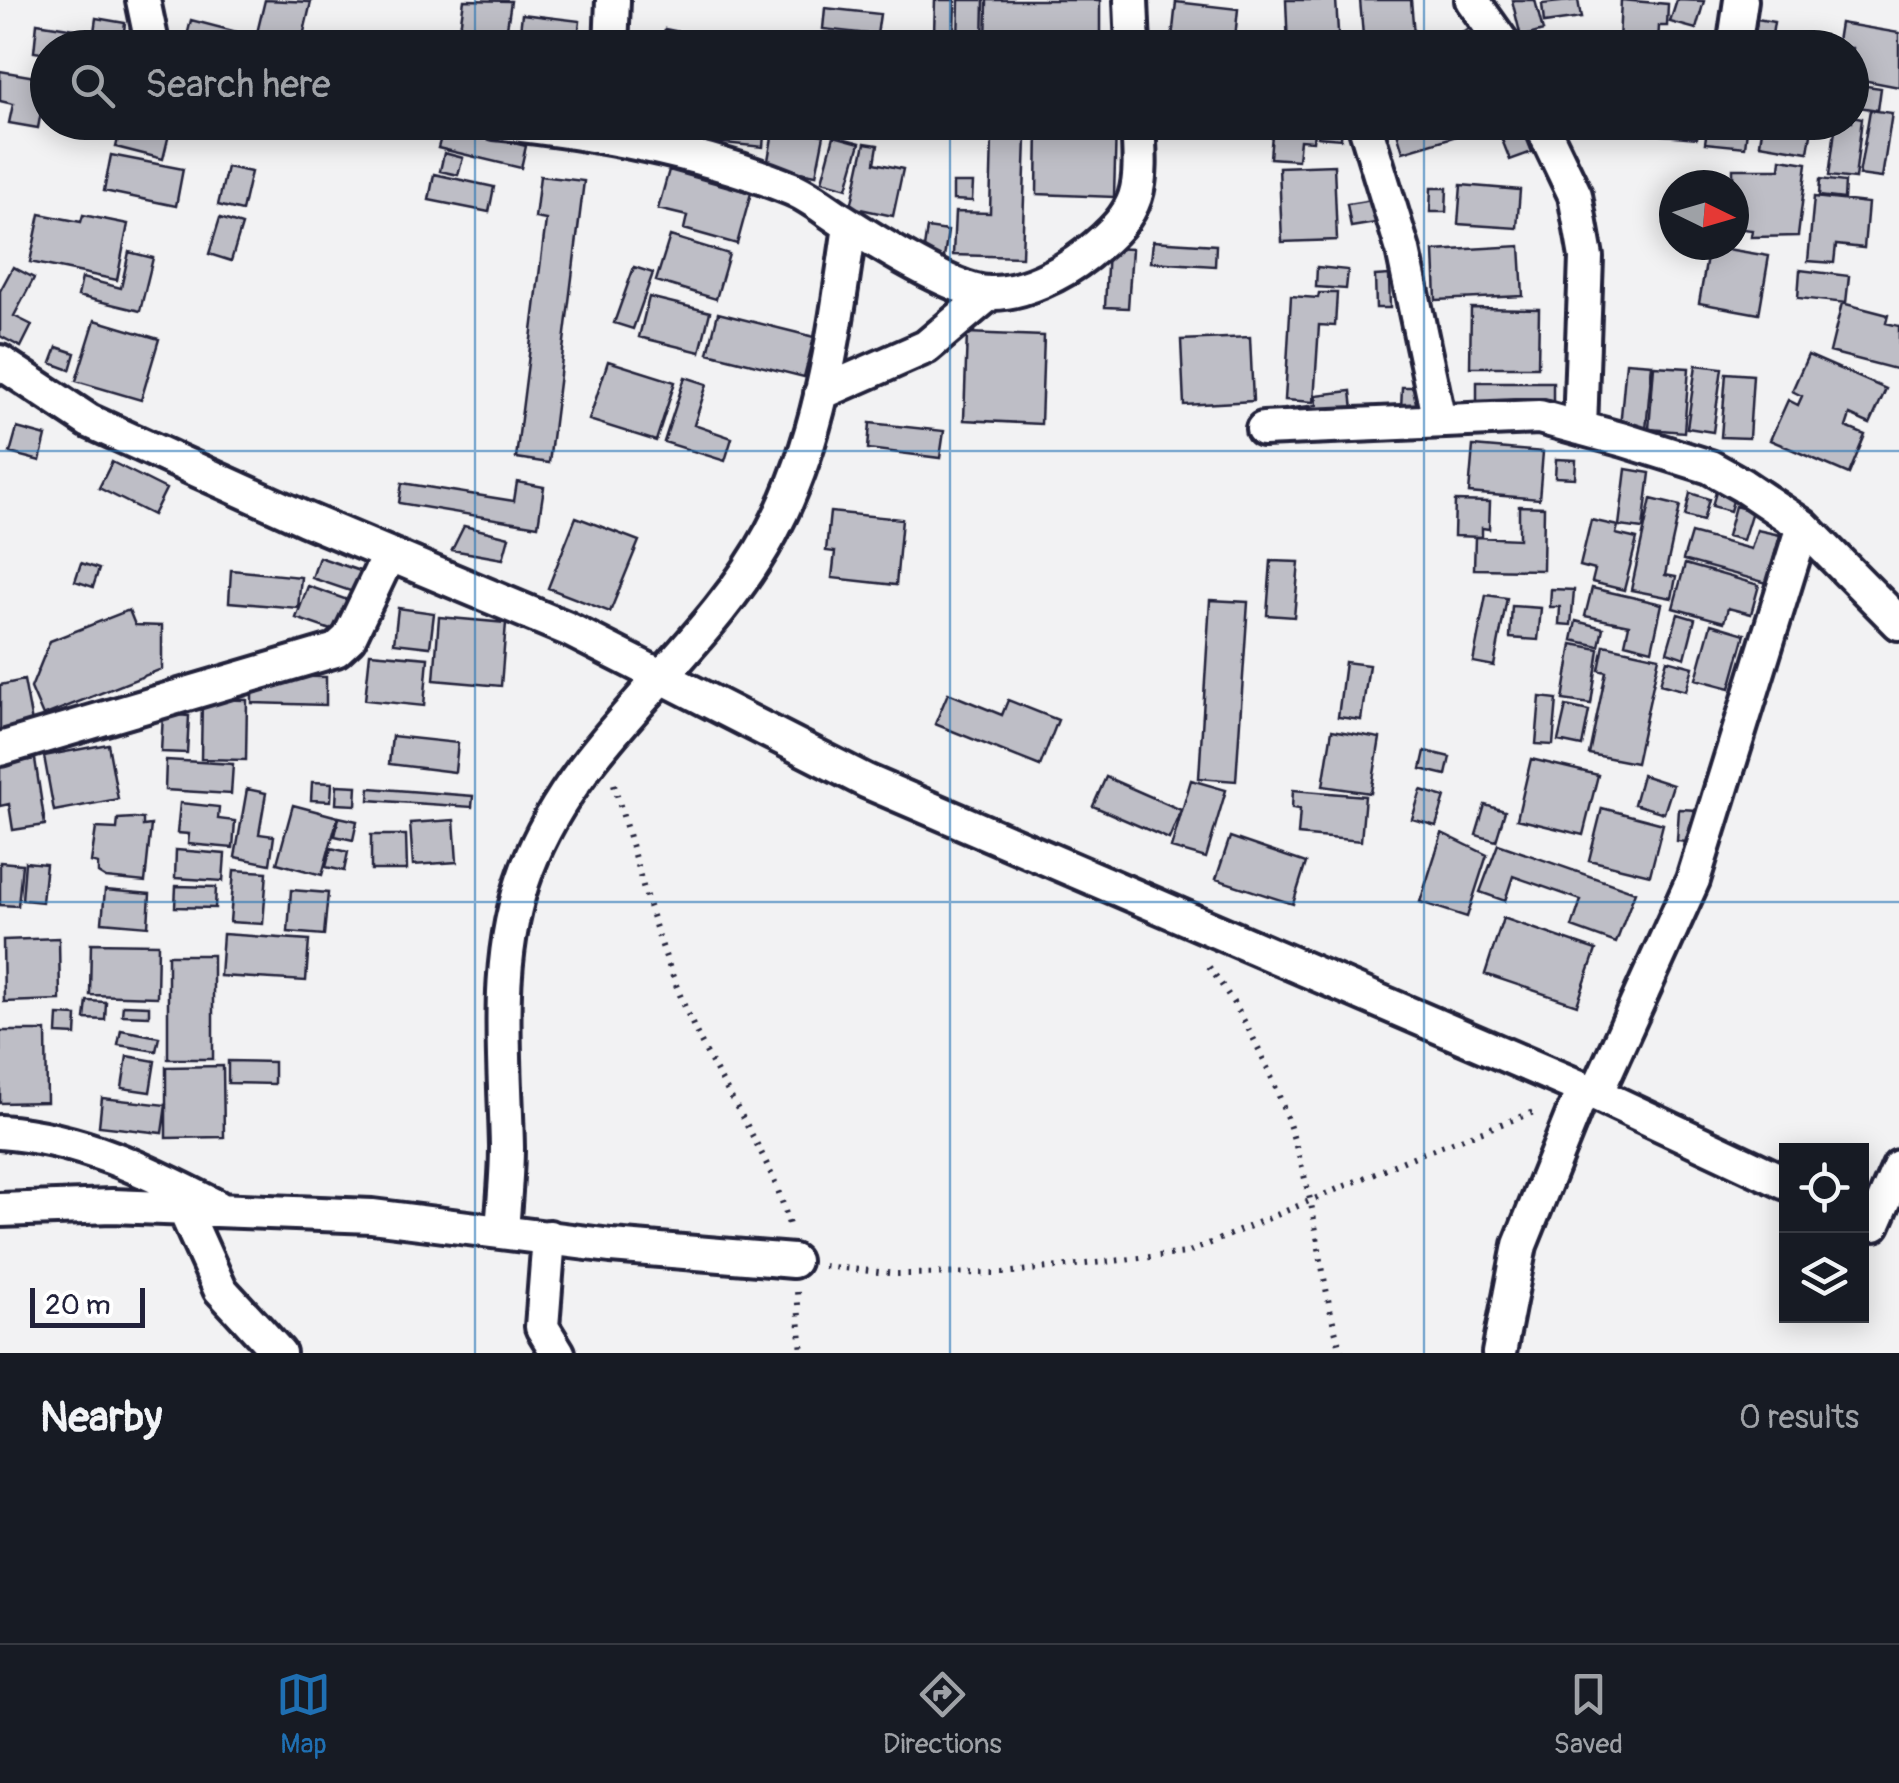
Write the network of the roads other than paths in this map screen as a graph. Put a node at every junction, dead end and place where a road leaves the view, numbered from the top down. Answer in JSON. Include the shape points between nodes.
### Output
{"nodes":[{"id":1,"x":143,"y":0,"type":"edge"},
{"id":2,"x":614,"y":0,"type":"edge"},
{"id":3,"x":1131,"y":0,"type":"edge"},
{"id":4,"x":1472,"y":0,"type":"edge"},
{"id":5,"x":1741,"y":0,"type":"edge"},
{"id":6,"x":150,"y":30,"type":"edge"},
{"id":7,"x":612,"y":30,"type":"edge"},
{"id":8,"x":1132,"y":30,"type":"edge"},
{"id":9,"x":1493,"y":30,"type":"edge"},
{"id":10,"x":1737,"y":30,"type":"edge"},
{"id":11,"x":643,"y":140,"type":"edge"},
{"id":12,"x":1139,"y":140,"type":"edge"},
{"id":13,"x":1369,"y":140,"type":"edge"},
{"id":14,"x":1549,"y":140,"type":"edge"},
{"id":15,"x":850,"y":226,"type":"junction"},
{"id":16,"x":990,"y":294,"type":"junction"},
{"id":17,"x":0,"y":362,"type":"edge"},
{"id":18,"x":821,"y":393,"type":"junction"},
{"id":19,"x":1439,"y":422,"type":"junction"},
{"id":20,"x":1580,"y":428,"type":"junction"},
{"id":21,"x":1263,"y":430,"type":"dead end"},
{"id":22,"x":1803,"y":526,"type":"junction"},
{"id":23,"x":389,"y":554,"type":"junction"},
{"id":24,"x":1893,"y":603,"type":"edge"},
{"id":25,"x":662,"y":676,"type":"junction"},
{"id":26,"x":0,"y":750,"type":"edge"},
{"id":27,"x":1585,"y":1095,"type":"junction"},
{"id":28,"x":0,"y":1132,"type":"edge"},
{"id":29,"x":1899,"y":1167,"type":"edge"},
{"id":30,"x":1779,"y":1180,"type":"edge"},
{"id":31,"x":0,"y":1210,"type":"edge"},
{"id":32,"x":184,"y":1210,"type":"junction"},
{"id":33,"x":225,"y":1211,"type":"junction"},
{"id":34,"x":1878,"y":1227,"type":"edge"},
{"id":35,"x":502,"y":1230,"type":"junction"},
{"id":36,"x":549,"y":1237,"type":"junction"},
{"id":37,"x":793,"y":1261,"type":"road end"},
{"id":38,"x":278,"y":1353,"type":"edge"},
{"id":39,"x":558,"y":1353,"type":"edge"},
{"id":40,"x":1498,"y":1353,"type":"edge"}],
"edges":[{"from":1,"to":6,"type":"street"},
{"from":2,"to":7,"type":"street"},
{"from":3,"to":8,"type":"street"},
{"from":4,"to":9,"type":"street"},
{"from":5,"to":10,"type":"street"},
{"from":11,"to":15,"type":"street","via":[[793,189]]},
{"from":12,"to":16,"type":"street","via":[[1140,180],[1128,219],[1084,257],[1034,285]]},
{"from":13,"to":19,"type":"street","via":[[1403,250]]},
{"from":14,"to":20,"type":"street","via":[[1575,195],[1586,257]]},
{"from":15,"to":16,"type":"street","via":[[962,286]]},
{"from":15,"to":18,"type":"street"},
{"from":16,"to":18,"type":"street","via":[[926,347]]},
{"from":17,"to":23,"type":"street","via":[[89,421]]},
{"from":18,"to":25,"type":"street","via":[[811,436],[771,533]]},
{"from":19,"to":20,"type":"street","via":[[1539,417]]},
{"from":19,"to":21,"type":"street"},
{"from":20,"to":22,"type":"street","via":[[1710,467]]},
{"from":22,"to":24,"type":"street"},
{"from":22,"to":27,"type":"street","via":[[1693,880]]},
{"from":23,"to":25,"type":"street","via":[[527,610]]},
{"from":23,"to":26,"type":"street","via":[[358,622],[336,650]]},
{"from":25,"to":27,"type":"street","via":[[866,781]]},
{"from":25,"to":35,"type":"street","via":[[546,822],[526,873],[506,948]]},
{"from":27,"to":30,"type":"street"},
{"from":27,"to":40,"type":"street","via":[[1520,1245]]},
{"from":28,"to":33,"type":"street","via":[[46,1135],[127,1160]]},
{"from":29,"to":34,"type":"street"},
{"from":31,"to":32,"type":"street"},
{"from":32,"to":33,"type":"street"},
{"from":32,"to":38,"type":"street","via":[[220,1289]]},
{"from":33,"to":35,"type":"street","via":[[372,1216]]},
{"from":35,"to":36,"type":"street"},
{"from":36,"to":37,"type":"street"},
{"from":36,"to":39,"type":"street","via":[[542,1327]]}]}
